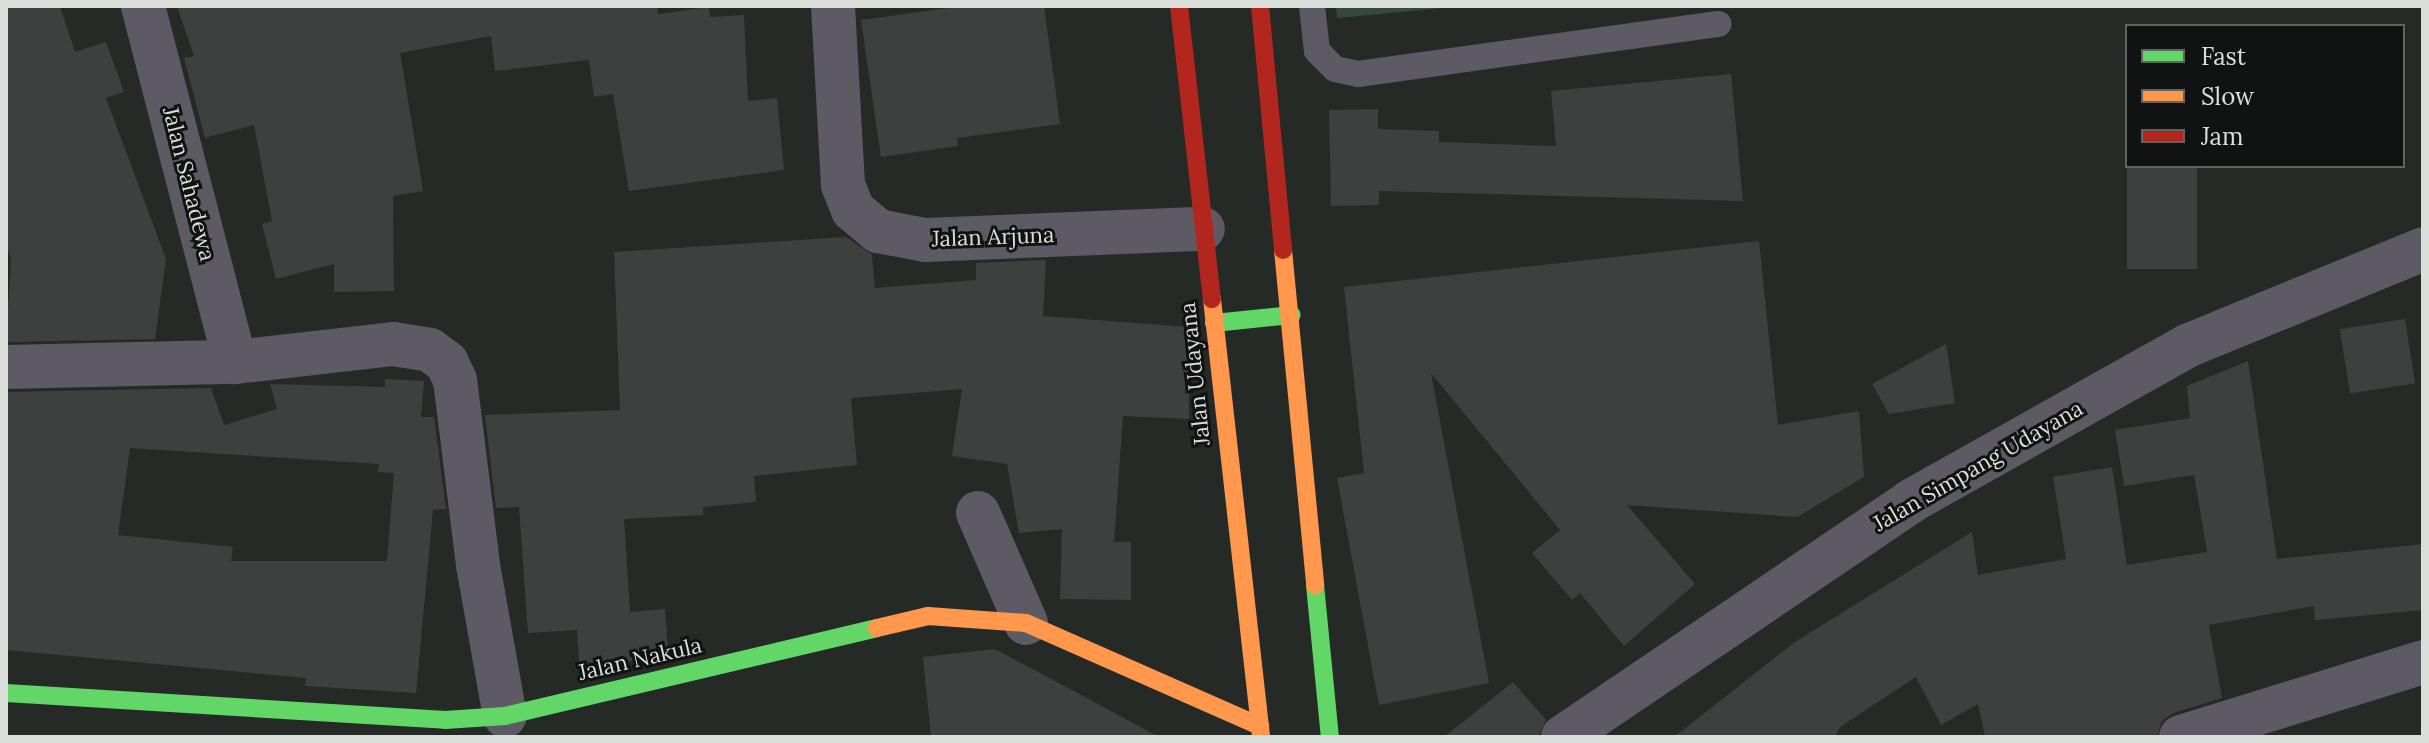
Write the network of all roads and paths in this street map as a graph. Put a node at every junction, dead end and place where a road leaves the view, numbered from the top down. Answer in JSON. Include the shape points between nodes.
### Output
{"nodes":[{"id":1,"x":143,"y":6,"type":"edge"},
{"id":2,"x":833,"y":6,"type":"edge"},
{"id":3,"x":1179,"y":6,"type":"edge"},
{"id":4,"x":1260,"y":6,"type":"edge"},
{"id":5,"x":1312,"y":6,"type":"edge"},
{"id":6,"x":1719,"y":24,"type":"dead end"},
{"id":7,"x":1203,"y":229,"type":"junction"},
{"id":8,"x":2423,"y":249,"type":"edge"},
{"id":9,"x":1292,"y":315,"type":"junction"},
{"id":10,"x":1214,"y":323,"type":"junction"},
{"id":11,"x":235,"y":362,"type":"junction"},
{"id":12,"x":6,"y":367,"type":"edge"},
{"id":13,"x":978,"y":513,"type":"dead end"},
{"id":14,"x":1026,"y":623,"type":"junction"},
{"id":15,"x":2423,"y":662,"type":"edge"},
{"id":16,"x":6,"y":693,"type":"edge"},
{"id":17,"x":505,"y":716,"type":"junction"},
{"id":18,"x":1582,"y":731,"type":"edge"},
{"id":19,"x":1260,"y":732,"type":"edge"},
{"id":20,"x":1330,"y":737,"type":"edge"},
{"id":21,"x":2181,"y":737,"type":"edge"}],
"edges":[{"from":1,"to":11,"type":"street","name":"Jalan Sahadewa"},
{"from":2,"to":7,"type":"street","name":"Jalan Arjuna","via":[[843,185],[853,210],[878,231],[925,240]]},
{"from":3,"to":7,"type":"street","name":"Jalan Udayana"},
{"from":4,"to":9,"type":"street"},
{"from":5,"to":6,"type":"lane","via":[[1317,51],[1335,69],[1358,74]]},
{"from":7,"to":10,"type":"street","name":"Jalan Udayana"},
{"from":8,"to":18,"type":"street","name":"Jalan Simpang Udayana","via":[[2187,346],[1924,493]]},
{"from":9,"to":10,"type":"street"},
{"from":9,"to":20,"type":"street"},
{"from":10,"to":19,"type":"street","name":"Jalan Udayana"},
{"from":11,"to":12,"type":"street"},
{"from":11,"to":17,"type":"street","via":[[393,344],[430,350],[447,363],[455,380],[478,565]]},
{"from":13,"to":14,"type":"street"},
{"from":14,"to":17,"type":"street","name":"Jalan Nakula","via":[[928,616]]},
{"from":14,"to":19,"type":"street","name":"Jalan Nakula"},
{"from":15,"to":21,"type":"street"},
{"from":16,"to":17,"type":"street","name":"Jalan Nakula","via":[[445,720]]}]}
